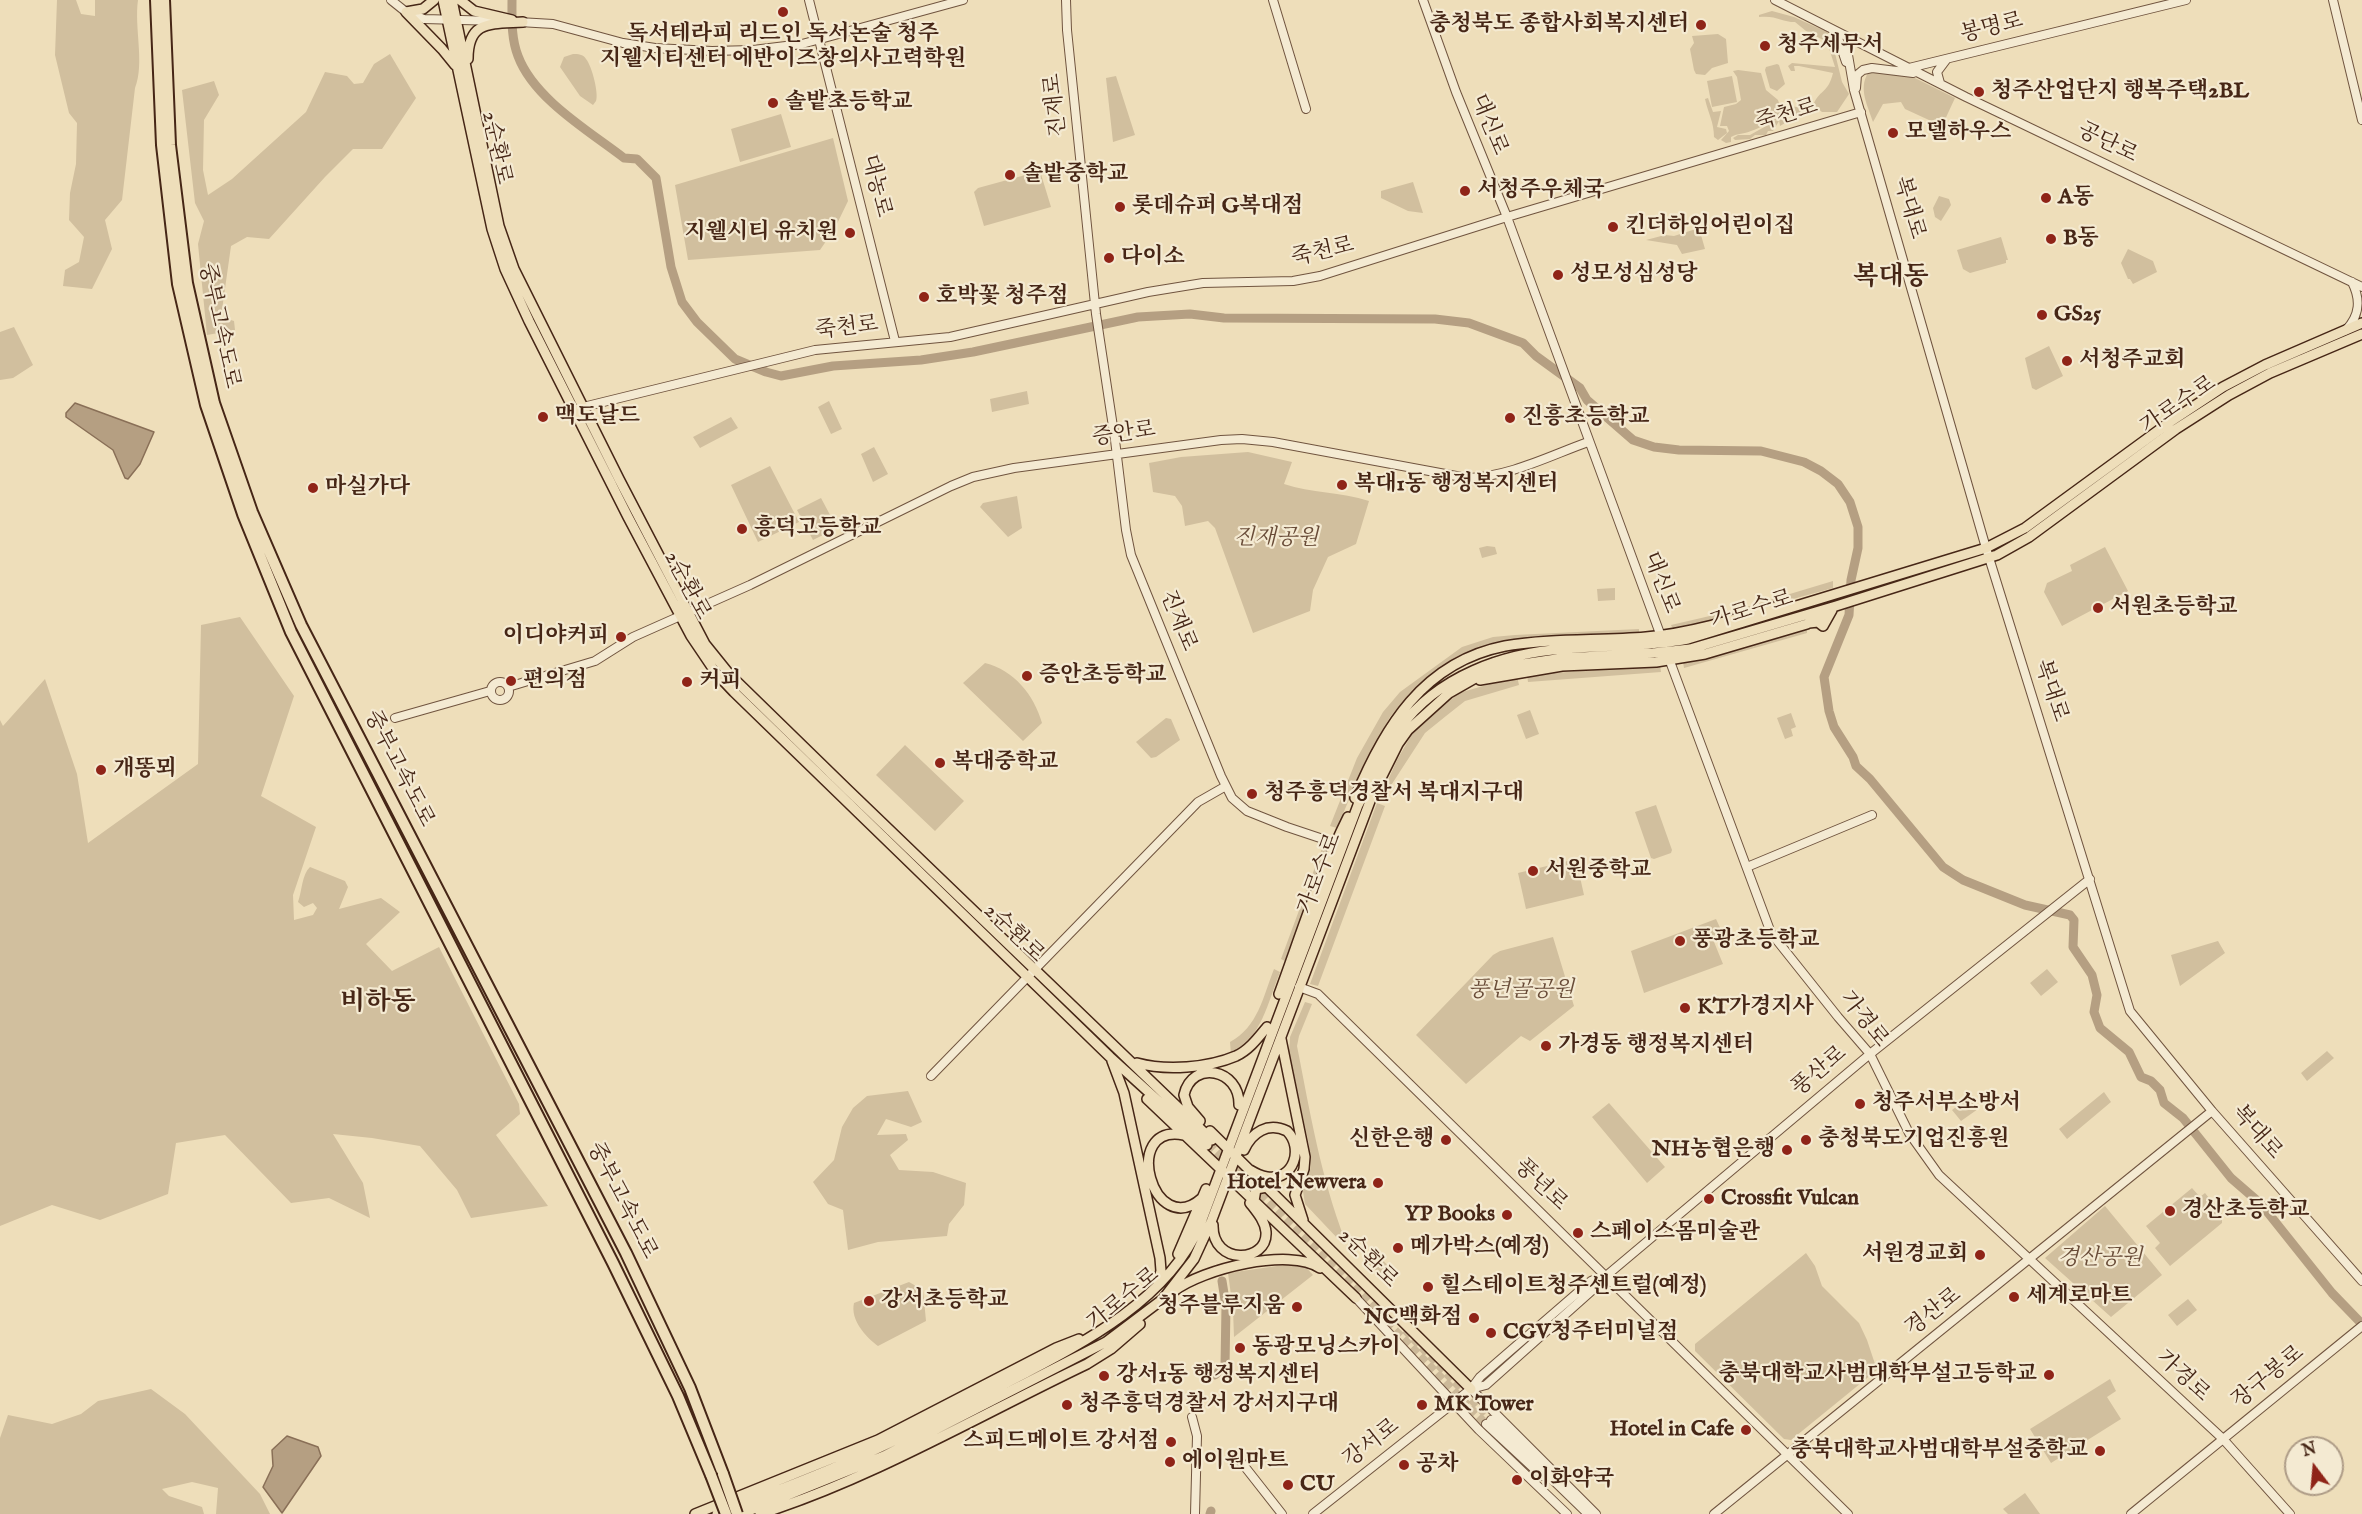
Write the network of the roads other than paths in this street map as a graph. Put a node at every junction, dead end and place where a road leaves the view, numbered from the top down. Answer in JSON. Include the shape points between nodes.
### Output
{"nodes":[{"id":1,"x":156,"y":0,"type":"edge"},
{"id":2,"x":164,"y":0,"type":"edge"},
{"id":3,"x":391,"y":0,"type":"edge"},
{"id":4,"x":434,"y":0,"type":"edge"},
{"id":5,"x":443,"y":0,"type":"edge"},
{"id":6,"x":452,"y":0,"type":"edge"},
{"id":7,"x":460,"y":0,"type":"edge"},
{"id":8,"x":809,"y":0,"type":"edge"},
{"id":9,"x":963,"y":0,"type":"edge"},
{"id":10,"x":1273,"y":0,"type":"edge"},
{"id":11,"x":1423,"y":0,"type":"edge"},
{"id":12,"x":1775,"y":0,"type":"edge"},
{"id":13,"x":2186,"y":0,"type":"edge"},
{"id":14,"x":2333,"y":0,"type":"edge"},
{"id":15,"x":1065,"y":2,"type":"edge"},
{"id":16,"x":406,"y":12,"type":"junction"},
{"id":17,"x":451,"y":19,"type":"junction"},
{"id":18,"x":488,"y":20,"type":"junction"},
{"id":19,"x":420,"y":21,"type":"junction"},
{"id":20,"x":523,"y":22,"type":"joint"},
{"id":21,"x":1836,"y":32,"type":"junction"},
{"id":22,"x":1849,"y":38,"type":"junction"},
{"id":23,"x":819,"y":39,"type":"junction"},
{"id":24,"x":1947,"y":59,"type":"junction"},
{"id":25,"x":1909,"y":68,"type":"junction"},
{"id":26,"x":458,"y":69,"type":"junction"},
{"id":27,"x":1920,"y":74,"type":"junction"},
{"id":28,"x":468,"y":76,"type":"junction"},
{"id":29,"x":1940,"y":84,"type":"junction"},
{"id":30,"x":1855,"y":93,"type":"junction"},
{"id":31,"x":1306,"y":110,"type":"dead end"},
{"id":32,"x":1862,"y":112,"type":"junction"},
{"id":33,"x":2362,"y":120,"type":"edge"},
{"id":34,"x":1507,"y":217,"type":"junction"},
{"id":35,"x":2352,"y":282,"type":"junction"},
{"id":36,"x":2362,"y":287,"type":"edge"},
{"id":37,"x":1095,"y":309,"type":"junction"},
{"id":38,"x":2362,"y":323,"type":"edge"},
{"id":39,"x":2345,"y":330,"type":"junction"},
{"id":40,"x":2362,"y":334,"type":"edge"},
{"id":41,"x":895,"y":341,"type":"junction"},
{"id":42,"x":578,"y":409,"type":"junction"},
{"id":43,"x":1588,"y":442,"type":"junction"},
{"id":44,"x":1117,"y":454,"type":"junction"},
{"id":45,"x":1987,"y":553,"type":"junction"},
{"id":46,"x":1836,"y":606,"type":"junction"},
{"id":47,"x":683,"y":614,"type":"junction"},
{"id":48,"x":1506,"y":646,"type":"junction"},
{"id":49,"x":1665,"y":648,"type":"junction"},
{"id":50,"x":1564,"y":649,"type":"junction"},
{"id":51,"x":508,"y":687,"type":"junction"},
{"id":52,"x":490,"y":691,"type":"junction"},
{"id":53,"x":395,"y":718,"type":"dead end"},
{"id":54,"x":1373,"y":757,"type":"junction"},
{"id":55,"x":1226,"y":786,"type":"junction"},
{"id":56,"x":1364,"y":792,"type":"junction"},
{"id":57,"x":1358,"y":805,"type":"junction"},
{"id":58,"x":1872,"y":815,"type":"dead end"},
{"id":59,"x":1348,"y":817,"type":"junction"},
{"id":60,"x":1335,"y":843,"type":"junction"},
{"id":61,"x":1747,"y":867,"type":"junction"},
{"id":62,"x":2090,"y":879,"type":"junction"},
{"id":63,"x":1031,"y":972,"type":"junction"},
{"id":64,"x":1299,"y":987,"type":"junction"},
{"id":65,"x":1268,"y":1027,"type":"junction"},
{"id":66,"x":1280,"y":1038,"type":"junction"},
{"id":67,"x":1114,"y":1053,"type":"junction"},
{"id":68,"x":1870,"y":1054,"type":"junction"},
{"id":69,"x":1137,"y":1063,"type":"junction"},
{"id":70,"x":931,"y":1076,"type":"dead end"},
{"id":71,"x":1239,"y":1105,"type":"junction"},
{"id":72,"x":2209,"y":1113,"type":"junction"},
{"id":73,"x":1200,"y":1122,"type":"junction"},
{"id":74,"x":1236,"y":1124,"type":"junction"},
{"id":75,"x":1247,"y":1129,"type":"junction"},
{"id":76,"x":1184,"y":1135,"type":"junction"},
{"id":77,"x":1210,"y":1143,"type":"tunnel mouth"},
{"id":78,"x":1225,"y":1146,"type":"junction"},
{"id":79,"x":1246,"y":1147,"type":"junction"},
{"id":80,"x":1238,"y":1158,"type":"junction"},
{"id":81,"x":1217,"y":1167,"type":"junction"},
{"id":82,"x":1250,"y":1170,"type":"junction"},
{"id":83,"x":1232,"y":1180,"type":"junction"},
{"id":84,"x":1267,"y":1187,"type":"junction"},
{"id":85,"x":1203,"y":1196,"type":"junction"},
{"id":86,"x":1254,"y":1201,"type":"junction"},
{"id":87,"x":1306,"y":1225,"type":"junction"},
{"id":88,"x":1213,"y":1226,"type":"junction"},
{"id":89,"x":2029,"y":1260,"type":"junction"},
{"id":90,"x":1166,"y":1274,"type":"junction"},
{"id":91,"x":1606,"y":1276,"type":"junction"},
{"id":92,"x":2362,"y":1281,"type":"edge"},
{"id":93,"x":1156,"y":1285,"type":"junction"},
{"id":94,"x":1356,"y":1298,"type":"junction"},
{"id":95,"x":1163,"y":1299,"type":"junction"},
{"id":96,"x":1130,"y":1309,"type":"junction"},
{"id":97,"x":1139,"y":1319,"type":"junction"},
{"id":98,"x":2362,"y":1326,"type":"edge"},
{"id":99,"x":1099,"y":1333,"type":"junction"},
{"id":100,"x":1471,"y":1389,"type":"junction"},
{"id":101,"x":1454,"y":1403,"type":"junction"},
{"id":102,"x":1192,"y":1417,"type":"dead end"},
{"id":103,"x":2223,"y":1439,"type":"junction"},
{"id":104,"x":1788,"y":1454,"type":"junction"},
{"id":105,"x":1238,"y":1458,"type":"dead end"},
{"id":106,"x":717,"y":1474,"type":"junction"},
{"id":107,"x":695,"y":1514,"type":"edge"},
{"id":108,"x":717,"y":1514,"type":"edge"},
{"id":109,"x":726,"y":1514,"type":"edge"},
{"id":110,"x":739,"y":1514,"type":"edge"},
{"id":111,"x":760,"y":1514,"type":"edge"},
{"id":112,"x":1196,"y":1514,"type":"edge"},
{"id":113,"x":1282,"y":1514,"type":"edge"},
{"id":114,"x":1313,"y":1514,"type":"edge"},
{"id":115,"x":1567,"y":1514,"type":"edge"},
{"id":116,"x":1581,"y":1514,"type":"edge"},
{"id":117,"x":1588,"y":1514,"type":"edge"},
{"id":118,"x":1596,"y":1514,"type":"edge"},
{"id":119,"x":1714,"y":1514,"type":"edge"},
{"id":120,"x":1848,"y":1514,"type":"edge"},
{"id":121,"x":2131,"y":1514,"type":"edge"},
{"id":122,"x":2290,"y":1514,"type":"edge"}],
"edges":[{"from":1,"to":106,"type":"highway","name":"중부고속도로","via":[[162,145],[178,284],[206,405],[243,514],[291,632]]},
{"from":2,"to":106,"type":"highway","name":"중부고속도로","via":[[170,145],[187,283],[214,403],[252,512],[302,625],[626,1253],[690,1388]]},
{"from":3,"to":16,"type":"street"},
{"from":4,"to":16,"type":"main road","via":[[423,9]]},
{"from":5,"to":17,"type":"main road","name":"2순환로"},
{"from":6,"to":17,"type":"main road","name":"2순환로"},
{"from":7,"to":18,"type":"main road"},
{"from":8,"to":23,"type":"street","name":"대농로"},
{"from":9,"to":23,"type":"street"},
{"from":10,"to":31,"type":"street"},
{"from":11,"to":34,"type":"street","name":"대신로"},
{"from":12,"to":21,"type":"street","name":"공단로"},
{"from":13,"to":24,"type":"street","name":"봉명로"},
{"from":14,"to":33,"type":"street"},
{"from":15,"to":37,"type":"street","name":"진재로"},
{"from":16,"to":19,"type":"main road"},
{"from":17,"to":18,"type":"street"},
{"from":17,"to":19,"type":"street"},
{"from":17,"to":26,"type":"main road","name":"2순환로"},
{"from":17,"to":28,"type":"main road","name":"2순환로"},
{"from":18,"to":20,"type":"main road"},
{"from":18,"to":28,"type":"main road","via":[[469,40]]},
{"from":19,"to":26,"type":"main road"},
{"from":20,"to":23,"type":"street","via":[[541,22],[623,43],[712,51],[753,50]]},
{"from":21,"to":22,"type":"street","name":"공단로"},
{"from":21,"to":30,"type":"street"},
{"from":22,"to":25,"type":"street","name":"공단로"},
{"from":22,"to":30,"type":"street","name":"복대로"},
{"from":23,"to":41,"type":"street","name":"대농로"},
{"from":24,"to":25,"type":"street","name":"봉명로"},
{"from":24,"to":29,"type":"street","via":[[1937,72]]},
{"from":25,"to":27,"type":"street","name":"공단로"},
{"from":26,"to":42,"type":"main road","name":"2순환로","via":[[498,250],[513,287]]},
{"from":27,"to":29,"type":"street","name":"공단로"},
{"from":27,"to":30,"type":"street","via":[[1867,69],[1857,75]]},
{"from":28,"to":42,"type":"main road","name":"2순환로","via":[[505,245]]},
{"from":29,"to":35,"type":"street","name":"공단로"},
{"from":30,"to":32,"type":"street","name":"복대로"},
{"from":32,"to":34,"type":"street","name":"죽천로"},
{"from":32,"to":45,"type":"street","name":"복대로"},
{"from":34,"to":37,"type":"street","name":"죽천로","via":[[1306,279],[1203,283]]},
{"from":34,"to":43,"type":"street","name":"대신로"},
{"from":35,"to":36,"type":"street","name":"공단로"},
{"from":35,"to":39,"type":"street","via":[[2358,306],[2354,320]]},
{"from":37,"to":41,"type":"street","name":"죽천로","via":[[950,337]]},
{"from":37,"to":44,"type":"street","name":"진재로"},
{"from":38,"to":39,"type":"main road","name":"가로수로"},
{"from":39,"to":45,"type":"main road","name":"가로수로","via":[[2223,387]]},
{"from":40,"to":45,"type":"main road","name":"가로수로","via":[[2229,395],[2029,537],[2008,549]]},
{"from":41,"to":42,"type":"street","name":"죽천로","via":[[778,358]]},
{"from":42,"to":47,"type":"main road","name":"2순환로"},
{"from":43,"to":44,"type":"street","name":"증안로","via":[[1500,475],[1477,478],[1242,439]]},
{"from":43,"to":49,"type":"street","name":"대신로"},
{"from":44,"to":47,"type":"street","name":"증안로","via":[[973,477]]},
{"from":44,"to":55,"type":"street","name":"진재로","via":[[1131,555]]},
{"from":45,"to":46,"type":"main road","name":"가로수로"},
{"from":45,"to":49,"type":"main road","name":"가로수로","via":[[1724,622]]},
{"from":45,"to":62,"type":"street","name":"복대로"},
{"from":46,"to":49,"type":"main road","name":"가로수로","via":[[1717,642]]},
{"from":46,"to":49,"type":"main road","via":[[1823,626],[1816,621],[1704,654]]},
{"from":47,"to":51,"type":"street","name":"증안로","via":[[594,661]]},
{"from":47,"to":63,"type":"main road","name":"2순환로","via":[[706,660],[734,692]]},
{"from":48,"to":49,"type":"main road"},
{"from":48,"to":50,"type":"main road"},
{"from":48,"to":54,"type":"main road","via":[[1467,658],[1422,689],[1393,721]]},
{"from":49,"to":50,"type":"main road","name":"가로수로"},
{"from":49,"to":61,"type":"street","name":"가경로"},
{"from":49,"to":64,"type":"main road","name":"가로수로","via":[[1464,684],[1421,716],[1387,763],[1372,796]]},
{"from":50,"to":56,"type":"main road","name":"가로수로","via":[[1488,663],[1429,698],[1402,726]]},
{"from":51,"to":52,"type":"street","via":[[496,682]]},
{"from":51,"to":52,"type":"street","via":[[502,700],[493,698]]},
{"from":52,"to":53,"type":"street"},
{"from":54,"to":56,"type":"main road"},
{"from":54,"to":59,"type":"main road"},
{"from":55,"to":60,"type":"street","name":"진재로","via":[[1239,804],[1256,815]]},
{"from":55,"to":63,"type":"street","via":[[1198,802]]},
{"from":56,"to":57,"type":"main road","name":"가로수로"},
{"from":57,"to":59,"type":"main road"},
{"from":57,"to":74,"type":"main road","name":"가로수로"},
{"from":58,"to":61,"type":"street"},
{"from":59,"to":60,"type":"main road","name":"가로수로"},
{"from":60,"to":65,"type":"main road","name":"가로수로"},
{"from":61,"to":68,"type":"street","name":"가경로","via":[[1771,933]]},
{"from":62,"to":68,"type":"street","name":"풍산로"},
{"from":62,"to":72,"type":"street","name":"복대로","via":[[2130,1011]]},
{"from":63,"to":67,"type":"main road","name":"2순환로"},
{"from":63,"to":70,"type":"street"},
{"from":64,"to":66,"type":"main road","name":"가로수로"},
{"from":64,"to":91,"type":"street","name":"풍년로","via":[[1318,994]]},
{"from":65,"to":69,"type":"main road","via":[[1247,1048],[1223,1060],[1163,1069]]},
{"from":65,"to":71,"type":"main road","name":"가로수로"},
{"from":66,"to":75,"type":"main road","name":"가로수로"},
{"from":66,"to":87,"type":"main road","via":[[1305,1157],[1295,1196]]},
{"from":67,"to":69,"type":"main road","name":"2순환로"},
{"from":67,"to":76,"type":"main road","name":"2순환로","via":[[1126,1078]]},
{"from":67,"to":77,"type":"main road","name":"2순환로"},
{"from":67,"to":93,"type":"main road","via":[[1160,1258],[1161,1273]]},
{"from":68,"to":89,"type":"street","name":"가경로","via":[[1909,1133],[1939,1175]]},
{"from":68,"to":91,"type":"street","name":"풍산로"},
{"from":69,"to":73,"type":"main road","name":"2순환로"},
{"from":71,"to":73,"type":"main road","via":[[1236,1090],[1225,1077],[1213,1072],[1198,1076],[1184,1095]]},
{"from":71,"to":78,"type":"main road","name":"가로수로"},
{"from":72,"to":89,"type":"street","name":"경산로"},
{"from":72,"to":92,"type":"street","name":"복대로"},
{"from":73,"to":78,"type":"main road","name":"2순환로"},
{"from":74,"to":75,"type":"main road","via":[[1238,1130]]},
{"from":74,"to":78,"type":"main road","name":"가로수로"},
{"from":75,"to":79,"type":"main road"},
{"from":75,"to":80,"type":"main road","name":"가로수로"},
{"from":76,"to":81,"type":"main road","name":"2순환로"},
{"from":76,"to":85,"type":"main road","via":[[1168,1135],[1152,1145],[1148,1159],[1153,1182],[1162,1199],[1174,1207],[1190,1206]]},
{"from":78,"to":80,"type":"main road","name":"2순환로"},
{"from":78,"to":81,"type":"main road","name":"가로수로"},
{"from":79,"to":80,"type":"main road"},
{"from":79,"to":82,"type":"main road","via":[[1257,1132],[1273,1127],[1289,1133],[1296,1148],[1293,1163],[1283,1174],[1269,1177]]},
{"from":80,"to":82,"type":"main road","name":"2순환로"},
{"from":80,"to":83,"type":"main road","name":"가로수로"},
{"from":81,"to":83,"type":"main road","name":"2순환로"},
{"from":81,"to":85,"type":"main road"},
{"from":81,"to":90,"type":"main road","name":"가로수로","via":[[1196,1234]]},
{"from":82,"to":84,"type":"main road","name":"2순환로"},
{"from":83,"to":86,"type":"main road","name":"2순환로"},
{"from":83,"to":88,"type":"main road"},
{"from":83,"to":88,"type":"main road","via":[[1261,1218],[1266,1233],[1263,1243],[1250,1254],[1232,1255],[1217,1244]]},
{"from":83,"to":95,"type":"main road","name":"가로수로","via":[[1198,1252]]},
{"from":84,"to":86,"type":"main road","via":[[1256,1190]]},
{"from":84,"to":87,"type":"main road","name":"2순환로"},
{"from":85,"to":90,"type":"main road"},
{"from":86,"to":94,"type":"main road","name":"2순환로"},
{"from":87,"to":100,"type":"main road","name":"2순환로"},
{"from":88,"to":95,"type":"main road","via":[[1197,1261]]},
{"from":89,"to":103,"type":"street","name":"가경로"},
{"from":89,"to":104,"type":"street","name":"경산로"},
{"from":90,"to":93,"type":"main road","name":"가로수로"},
{"from":91,"to":100,"type":"street","name":"풍산로","via":[[1591,1281]]},
{"from":91,"to":104,"type":"street","name":"풍년로"},
{"from":93,"to":96,"type":"main road","name":"가로수로"},
{"from":94,"to":95,"type":"main road","via":[[1316,1265],[1292,1258],[1206,1273]]},
{"from":94,"to":101,"type":"street"},
{"from":95,"to":97,"type":"main road","name":"가로수로"},
{"from":95,"to":111,"type":"main road","via":[[1127,1336],[1087,1364],[881,1465]]},
{"from":96,"to":97,"type":"main road"},
{"from":96,"to":99,"type":"main road","name":"가로수로"},
{"from":97,"to":110,"type":"main road","name":"가로수로","via":[[1099,1347],[884,1456]]},
{"from":98,"to":103,"type":"street","name":"장구봉로"},
{"from":99,"to":107,"type":"main road","name":"가로수로","via":[[1056,1348],[851,1452]]},
{"from":99,"to":108,"type":"main road","name":"가로수로","via":[[880,1448]]},
{"from":100,"to":101,"type":"street","name":"풍산로"},
{"from":100,"to":118,"type":"street"},
{"from":101,"to":114,"type":"street","name":"강서로"},
{"from":101,"to":115,"type":"street"},
{"from":102,"to":112,"type":"street","via":[[1197,1436]]},
{"from":103,"to":121,"type":"street","name":"장구봉로"},
{"from":103,"to":122,"type":"street","name":"가경로"},
{"from":104,"to":119,"type":"street","name":"경산로"},
{"from":104,"to":120,"type":"street","name":"풍년로"},
{"from":105,"to":113,"type":"street"},
{"from":106,"to":109,"type":"highway","name":"중부고속도로","bridge":true},
{"from":106,"to":110,"type":"highway","name":"중부고속도로","bridge":true},
{"from":116,"to":117,"type":"street","via":[[1488,1422]]}]}
